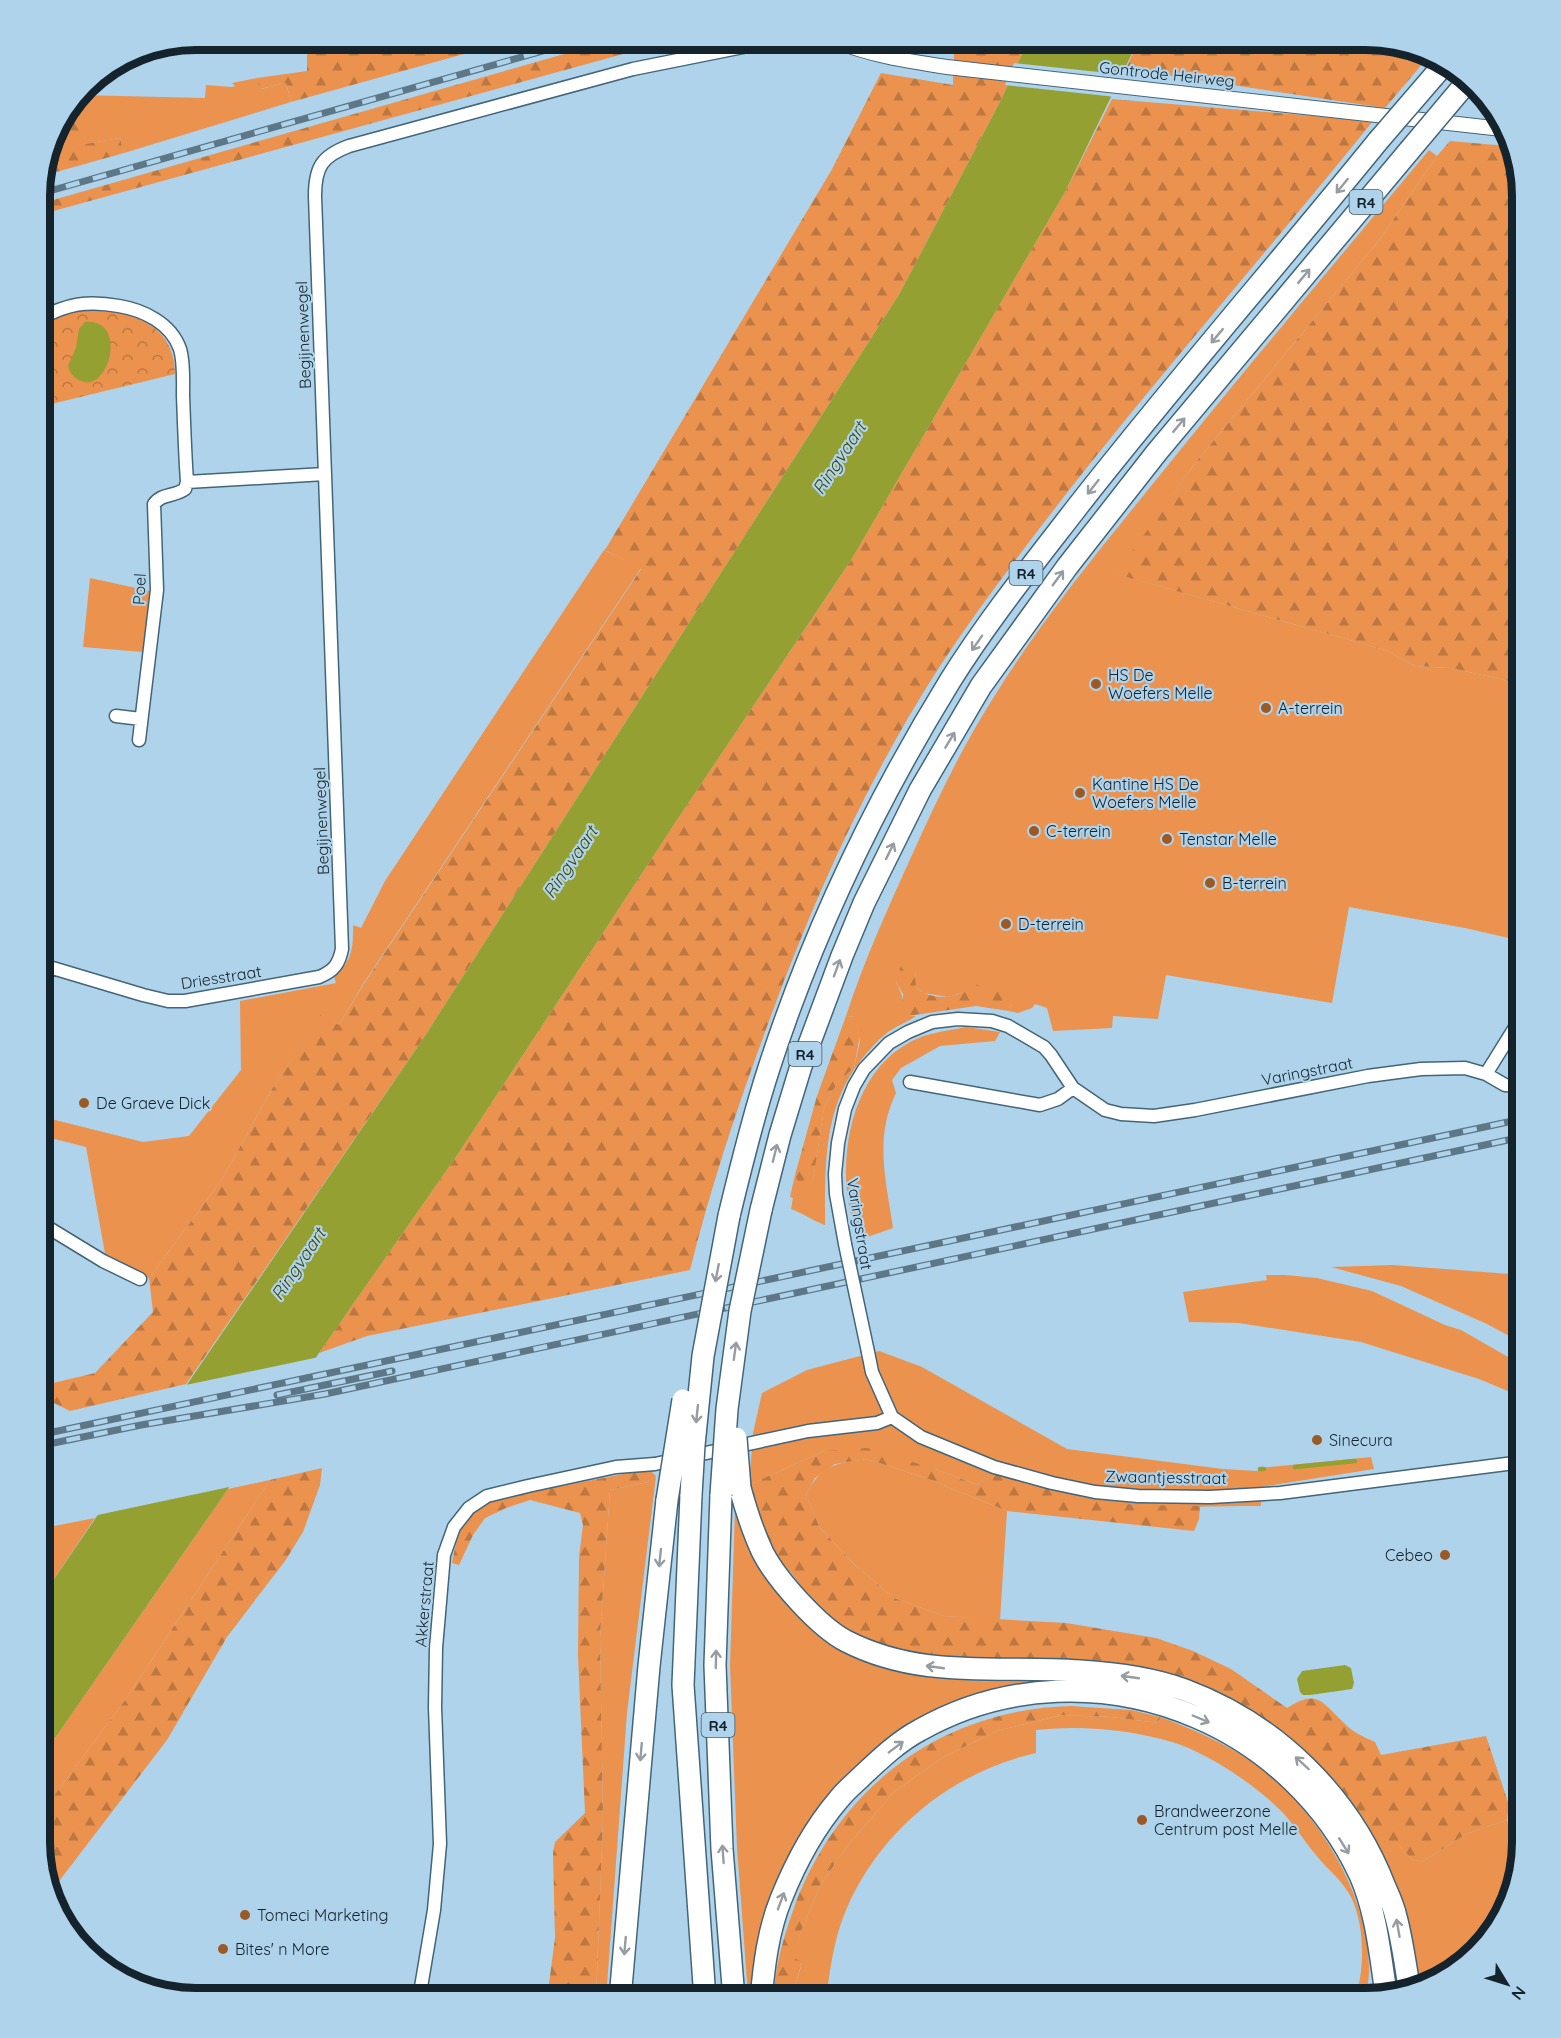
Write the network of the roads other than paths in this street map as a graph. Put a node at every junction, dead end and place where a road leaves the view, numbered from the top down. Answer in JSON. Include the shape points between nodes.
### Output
{"nodes":[{"id":1,"x":728,"y":50,"type":"edge"},
{"id":2,"x":861,"y":50,"type":"edge"},
{"id":3,"x":1440,"y":69,"type":"edge"},
{"id":4,"x":1463,"y":87,"type":"edge"},
{"id":5,"x":1494,"y":128,"type":"edge"},
{"id":6,"x":50,"y":313,"type":"edge"},
{"id":7,"x":325,"y":474,"type":"junction"},
{"id":8,"x":186,"y":482,"type":"junction"},
{"id":9,"x":116,"y":716,"type":"dead end"},
{"id":10,"x":141,"y":719,"type":"junction"},
{"id":11,"x":139,"y":740,"type":"dead end"},
{"id":12,"x":336,"y":967,"type":"joint"},
{"id":13,"x":50,"y":968,"type":"edge"},
{"id":14,"x":1512,"y":1032,"type":"edge"},
{"id":15,"x":1486,"y":1074,"type":"junction"},
{"id":16,"x":910,"y":1082,"type":"dead end"},
{"id":17,"x":1512,"y":1085,"type":"edge"},
{"id":18,"x":1073,"y":1088,"type":"junction"},
{"id":19,"x":50,"y":1229,"type":"edge"},
{"id":20,"x":140,"y":1279,"type":"dead end"},
{"id":21,"x":703,"y":1356,"type":"junction"},
{"id":22,"x":892,"y":1417,"type":"junction"},
{"id":23,"x":1512,"y":1463,"type":"edge"},
{"id":24,"x":730,"y":1491,"type":"junction"},
{"id":25,"x":1378,"y":1939,"type":"junction"},
{"id":26,"x":1408,"y":1982,"type":"edge"},
{"id":27,"x":1385,"y":1987,"type":"edge"},
{"id":28,"x":421,"y":1988,"type":"edge"},
{"id":29,"x":621,"y":1988,"type":"edge"},
{"id":30,"x":704,"y":1988,"type":"edge"},
{"id":31,"x":733,"y":1988,"type":"edge"},
{"id":32,"x":762,"y":1988,"type":"edge"},
{"id":33,"x":1372,"y":1988,"type":"edge"}],
"edges":[{"from":1,"to":7,"type":"street","name":"Begijnenwegel","via":[[633,69],[383,136],[327,157],[318,169],[315,196]]},
{"from":2,"to":5,"type":"street","name":"Gontrode Heirweg","via":[[947,67]]},
{"from":3,"to":21,"type":"highway","number":"R4","one_way":true,"bridge":true,"via":[[1132,436],[1040,555],[952,679],[901,765],[855,852],[808,961],[770,1066],[729,1216]]},
{"from":24,"to":4,"type":"highway","number":"R4","one_way":true,"bridge":true,"via":[[727,1409],[740,1311],[780,1135],[842,956],[920,790],[981,686],[1067,567],[1157,452]]},
{"from":6,"to":8,"type":"street","via":[[76,304],[106,303],[143,312],[172,335],[180,349],[183,370]]},
{"from":7,"to":8,"type":"street"},
{"from":7,"to":12,"type":"street","name":"Begijnenwegel","via":[[342,949]]},
{"from":8,"to":10,"type":"street","name":"Poel","via":[[185,489],[158,498],[154,504],[156,590]]},
{"from":9,"to":10,"type":"street"},
{"from":10,"to":11,"type":"street","name":"Poel"},
{"from":12,"to":13,"type":"street","name":"Driesstraat","via":[[319,977],[185,1001],[143,995]]},
{"from":14,"to":15,"type":"street"},
{"from":15,"to":17,"type":"street","name":"Varingstraat"},
{"from":15,"to":18,"type":"street","name":"Varingstraat","via":[[1465,1068],[1391,1072],[1154,1116],[1106,1110]]},
{"from":16,"to":18,"type":"street","via":[[1040,1105]]},
{"from":18,"to":22,"type":"street","name":"Varingstraat","bridge":true,"via":[[1044,1047],[1008,1026],[958,1019],[932,1022],[888,1043],[854,1086],[838,1143],[836,1194],[872,1372]]},
{"from":19,"to":20,"type":"street"},
{"from":21,"to":29,"type":"highway","one_way":true,"bridge":true,"via":[[683,1400],[666,1500]]},
{"from":21,"to":30,"type":"highway","number":"R4","one_way":true,"bridge":true,"via":[[694,1445],[683,1685]]},
{"from":22,"to":23,"type":"street","name":"Zwaantjesstraat","via":[[921,1437],[994,1467],[1095,1492],[1138,1496],[1280,1493]]},
{"from":22,"to":28,"type":"street","name":"Akkerstraat","via":[[877,1424],[808,1431],[655,1464],[616,1467],[487,1496],[469,1508],[454,1527],[444,1555],[435,1707],[440,1844]]},
{"from":26,"to":24,"type":"highway","one_way":true,"via":[[1396,1916],[1376,1862],[1351,1818],[1325,1786],[1256,1726],[1184,1690],[1142,1679],[1079,1671],[942,1668],[884,1656],[845,1640],[800,1602],[765,1556]]},
{"from":31,"to":24,"type":"highway","number":"R4","one_way":true,"via":[[722,1849],[715,1665]]},
{"from":25,"to":27,"type":"highway"},
{"from":32,"to":25,"type":"highway","one_way":true,"via":[[765,1957],[780,1901],[803,1852],[839,1799],[918,1731],[995,1699],[1040,1691],[1126,1695],[1173,1707],[1218,1726],[1258,1751],[1299,1787],[1346,1849],[1361,1877]]},
{"from":25,"to":33,"type":"highway"}]}
